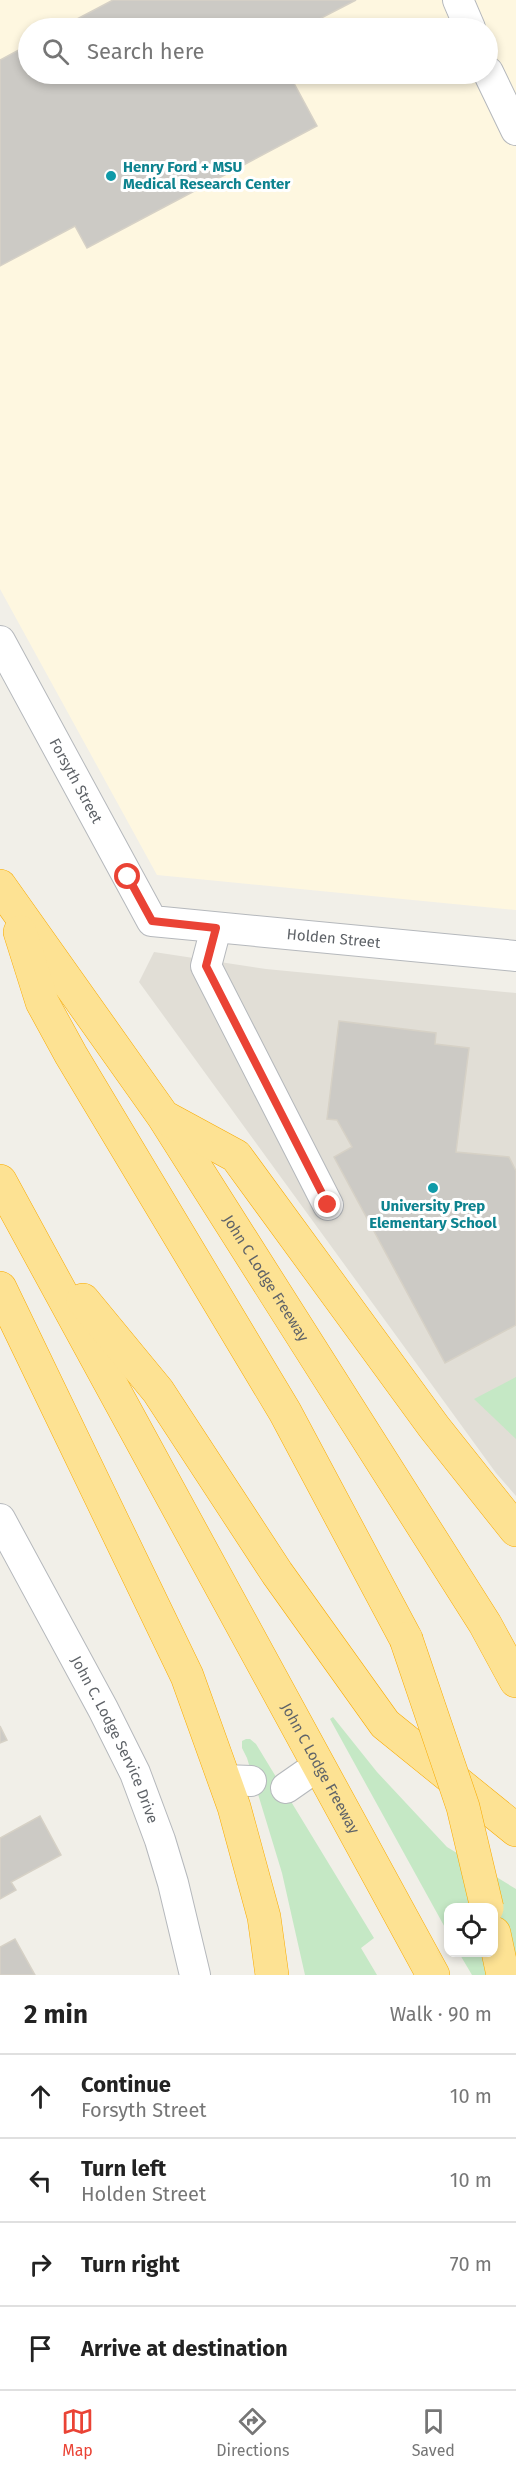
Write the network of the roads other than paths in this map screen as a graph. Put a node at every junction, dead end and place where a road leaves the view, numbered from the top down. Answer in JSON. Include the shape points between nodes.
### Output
{"nodes":[{"id":1,"x":458,"y":0,"type":"edge"},
{"id":2,"x":466,"y":18,"type":"edge"},
{"id":3,"x":494,"y":84,"type":"edge"},
{"id":4,"x":516,"y":130,"type":"edge"},
{"id":5,"x":0,"y":641,"type":"edge"},
{"id":6,"x":5,"y":893,"type":"edge"},
{"id":7,"x":152,"y":921,"type":"joint"},
{"id":8,"x":216,"y":928,"type":"junction"},
{"id":9,"x":516,"y":956,"type":"edge"},
{"id":10,"x":163,"y":1116,"type":"junction"},
{"id":11,"x":0,"y":1181,"type":"edge"},
{"id":12,"x":328,"y":1205,"type":"dead end"},
{"id":13,"x":34,"y":1241,"type":"junction"},
{"id":14,"x":0,"y":1288,"type":"edge"},
{"id":15,"x":0,"y":1519,"type":"edge"},
{"id":16,"x":516,"y":1530,"type":"edge"},
{"id":17,"x":516,"y":1681,"type":"edge"},
{"id":18,"x":319,"y":1765,"type":"junction"},
{"id":19,"x":286,"y":1788,"type":"dead end"},
{"id":20,"x":516,"y":1830,"type":"edge"},
{"id":21,"x":486,"y":1903,"type":"edge"},
{"id":22,"x":498,"y":1952,"type":"edge"},
{"id":23,"x":195,"y":1975,"type":"edge"},
{"id":24,"x":272,"y":1975,"type":"edge"},
{"id":25,"x":434,"y":1975,"type":"edge"},
{"id":26,"x":503,"y":1975,"type":"edge"}],
"edges":[{"from":1,"to":2,"type":"street"},
{"from":3,"to":4,"type":"street"},
{"from":5,"to":7,"type":"street","name":"Forsyth Street"},
{"from":6,"to":10,"type":"highway","name":"John C Lodge Freeway"},
{"from":6,"to":21,"type":"highway","bridge":true,"via":[[42,1002],[65,1045],[285,1412],[406,1640],[463,1807]]},
{"from":7,"to":8,"type":"street","name":"Holden Street"},
{"from":8,"to":9,"type":"street","name":"Holden Street"},
{"from":8,"to":12,"type":"street","via":[[206,966]]},
{"from":10,"to":16,"type":"highway","via":[[236,1156],[434,1427]]},
{"from":10,"to":17,"type":"highway","name":"John C Lodge Freeway","via":[[484,1624]]},
{"from":11,"to":13,"type":"highway","name":"John C Lodge Freeway"},
{"from":13,"to":18,"type":"highway","name":"John C Lodge Freeway"},
{"from":13,"to":20,"type":"highway","via":[[158,1391],[277,1573],[386,1724]]},
{"from":14,"to":24,"type":"highway","via":[[238,1780],[234,1807],[264,1917]]},
{"from":15,"to":23,"type":"street","name":"John C. Lodge Service Drive","via":[[135,1773],[181,1908]]},
{"from":18,"to":19,"type":"street"},
{"from":18,"to":25,"type":"highway","name":"John C Lodge Freeway"},
{"from":22,"to":26,"type":"highway"}]}
